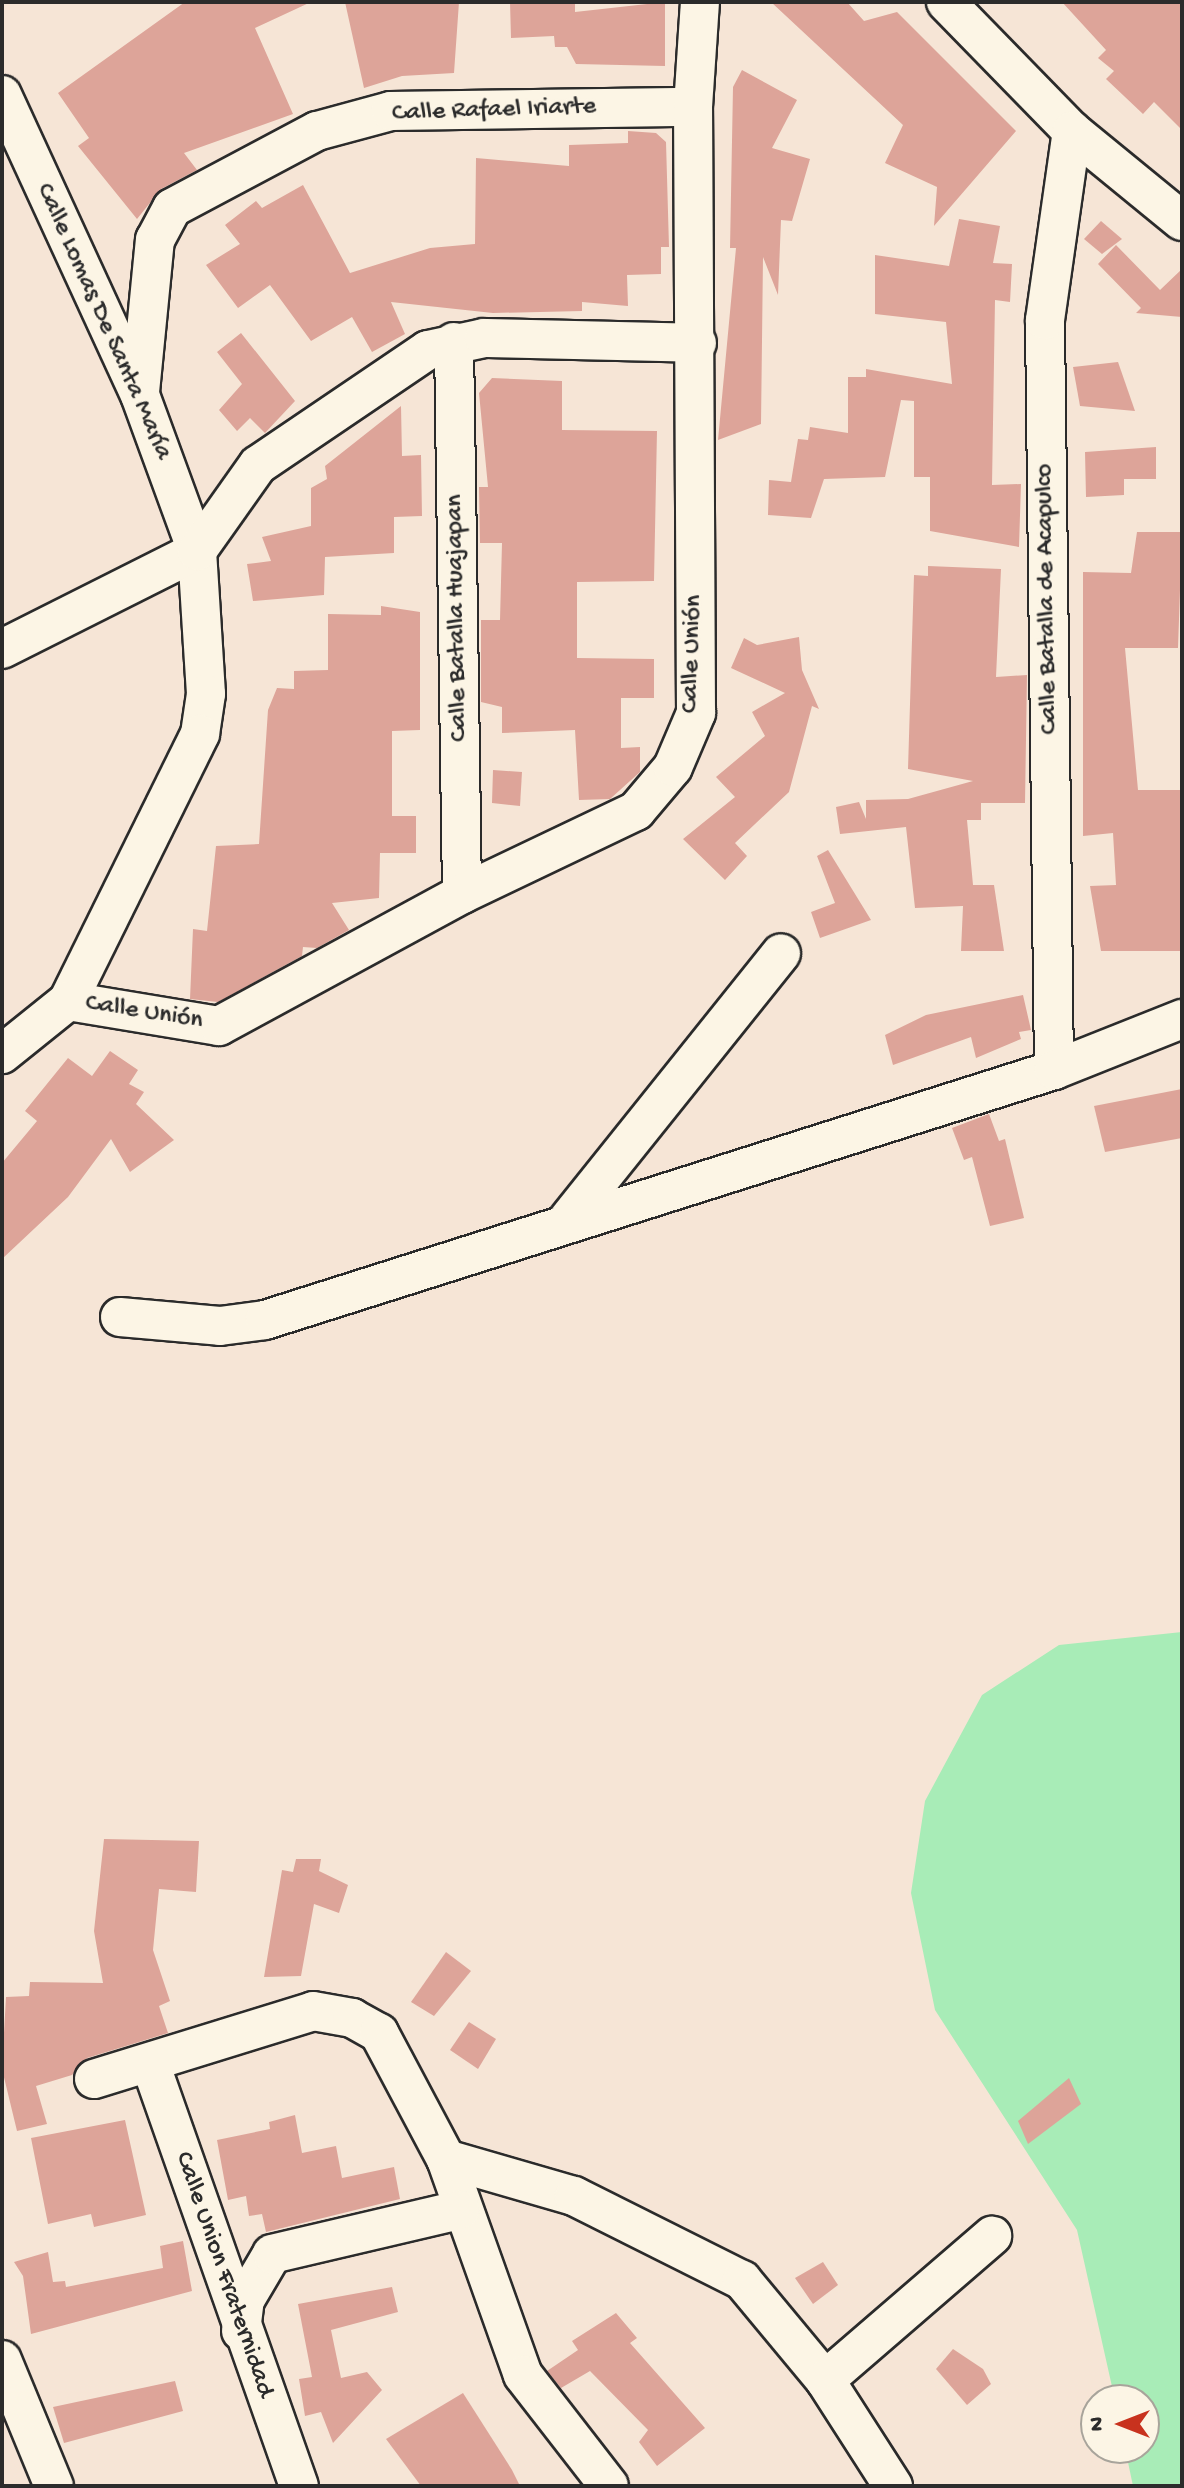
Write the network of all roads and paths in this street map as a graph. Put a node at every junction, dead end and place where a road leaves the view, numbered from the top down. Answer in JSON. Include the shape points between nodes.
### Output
{"nodes":[{"id":1,"x":700,"y":2,"type":"edge"},
{"id":2,"x":946,"y":2,"type":"edge"},
{"id":3,"x":2,"y":95,"type":"edge"},
{"id":4,"x":693,"y":107,"type":"junction"},
{"id":5,"x":1072,"y":131,"type":"junction"},
{"id":6,"x":1182,"y":221,"type":"edge"},
{"id":7,"x":454,"y":342,"type":"junction"},
{"id":8,"x":697,"y":343,"type":"junction"},
{"id":9,"x":140,"y":395,"type":"junction"},
{"id":10,"x":197,"y":551,"type":"junction"},
{"id":11,"x":2,"y":649,"type":"edge"},
{"id":12,"x":462,"y":894,"type":"junction"},
{"id":13,"x":781,"y":953,"type":"dead end"},
{"id":14,"x":68,"y":1001,"type":"junction"},
{"id":15,"x":1182,"y":1019,"type":"edge"},
{"id":16,"x":2,"y":1054,"type":"edge"},
{"id":17,"x":1054,"y":1070,"type":"junction"},
{"id":18,"x":569,"y":1218,"type":"junction"},
{"id":19,"x":120,"y":1317,"type":"dead end"},
{"id":20,"x":150,"y":2063,"type":"junction"},
{"id":21,"x":94,"y":2079,"type":"dead end"},
{"id":22,"x":446,"y":2159,"type":"junction"},
{"id":23,"x":460,"y":2210,"type":"junction"},
{"id":24,"x":992,"y":2236,"type":"dead end"},
{"id":25,"x":241,"y":2331,"type":"junction"},
{"id":26,"x":2,"y":2360,"type":"edge"},
{"id":27,"x":825,"y":2380,"type":"junction"},
{"id":28,"x":54,"y":2486,"type":"edge"},
{"id":29,"x":299,"y":2486,"type":"edge"},
{"id":30,"x":609,"y":2486,"type":"edge"},
{"id":31,"x":893,"y":2486,"type":"edge"}],
"edges":[{"from":1,"to":4,"type":"street","name":"Calle Unión"},
{"from":2,"to":5,"type":"street"},
{"from":3,"to":9,"type":"street","name":"Calle Lomas De Santa María"},
{"from":4,"to":8,"type":"street","name":"Calle Unión"},
{"from":4,"to":9,"type":"street","name":"Calle Rafael Iriarte","via":[[391,111],[317,131],[172,208],[155,240]]},
{"from":5,"to":6,"type":"street"},
{"from":5,"to":17,"type":"street","name":"Calle Batalla de Acapulco","via":[[1045,320]]},
{"from":7,"to":8,"type":"street"},
{"from":7,"to":10,"type":"street","via":[[428,350],[258,465]]},
{"from":7,"to":12,"type":"street","name":"Calle Batalla Huajapan"},
{"from":8,"to":12,"type":"street","name":"Calle Unión","via":[[696,713],[673,767],[636,811]]},
{"from":9,"to":10,"type":"street","name":"Calle Lomas De Santa María"},
{"from":10,"to":11,"type":"street"},
{"from":10,"to":14,"type":"street","name":"Calle Lomas De Santa María","via":[[206,670],[200,734]]},
{"from":12,"to":14,"type":"street","name":"Calle Unión","via":[[219,1026]]},
{"from":13,"to":18,"type":"street"},
{"from":14,"to":16,"type":"street"},
{"from":15,"to":17,"type":"street"},
{"from":17,"to":18,"type":"street"},
{"from":18,"to":19,"type":"street","via":[[240,1326]]},
{"from":20,"to":21,"type":"street"},
{"from":20,"to":22,"type":"street","via":[[313,2011],[352,2018],[379,2033]]},
{"from":20,"to":25,"type":"street","name":"Calle Union Fraternidad"},
{"from":22,"to":23,"type":"street"},
{"from":22,"to":27,"type":"street","via":[[574,2196],[742,2280]]},
{"from":23,"to":25,"type":"street","via":[[272,2254],[250,2286]]},
{"from":23,"to":30,"type":"street","via":[[523,2375]]},
{"from":24,"to":27,"type":"street"},
{"from":25,"to":29,"type":"street","name":"Calle Union Fraternidad"},
{"from":26,"to":28,"type":"street"},
{"from":27,"to":31,"type":"street"}]}
